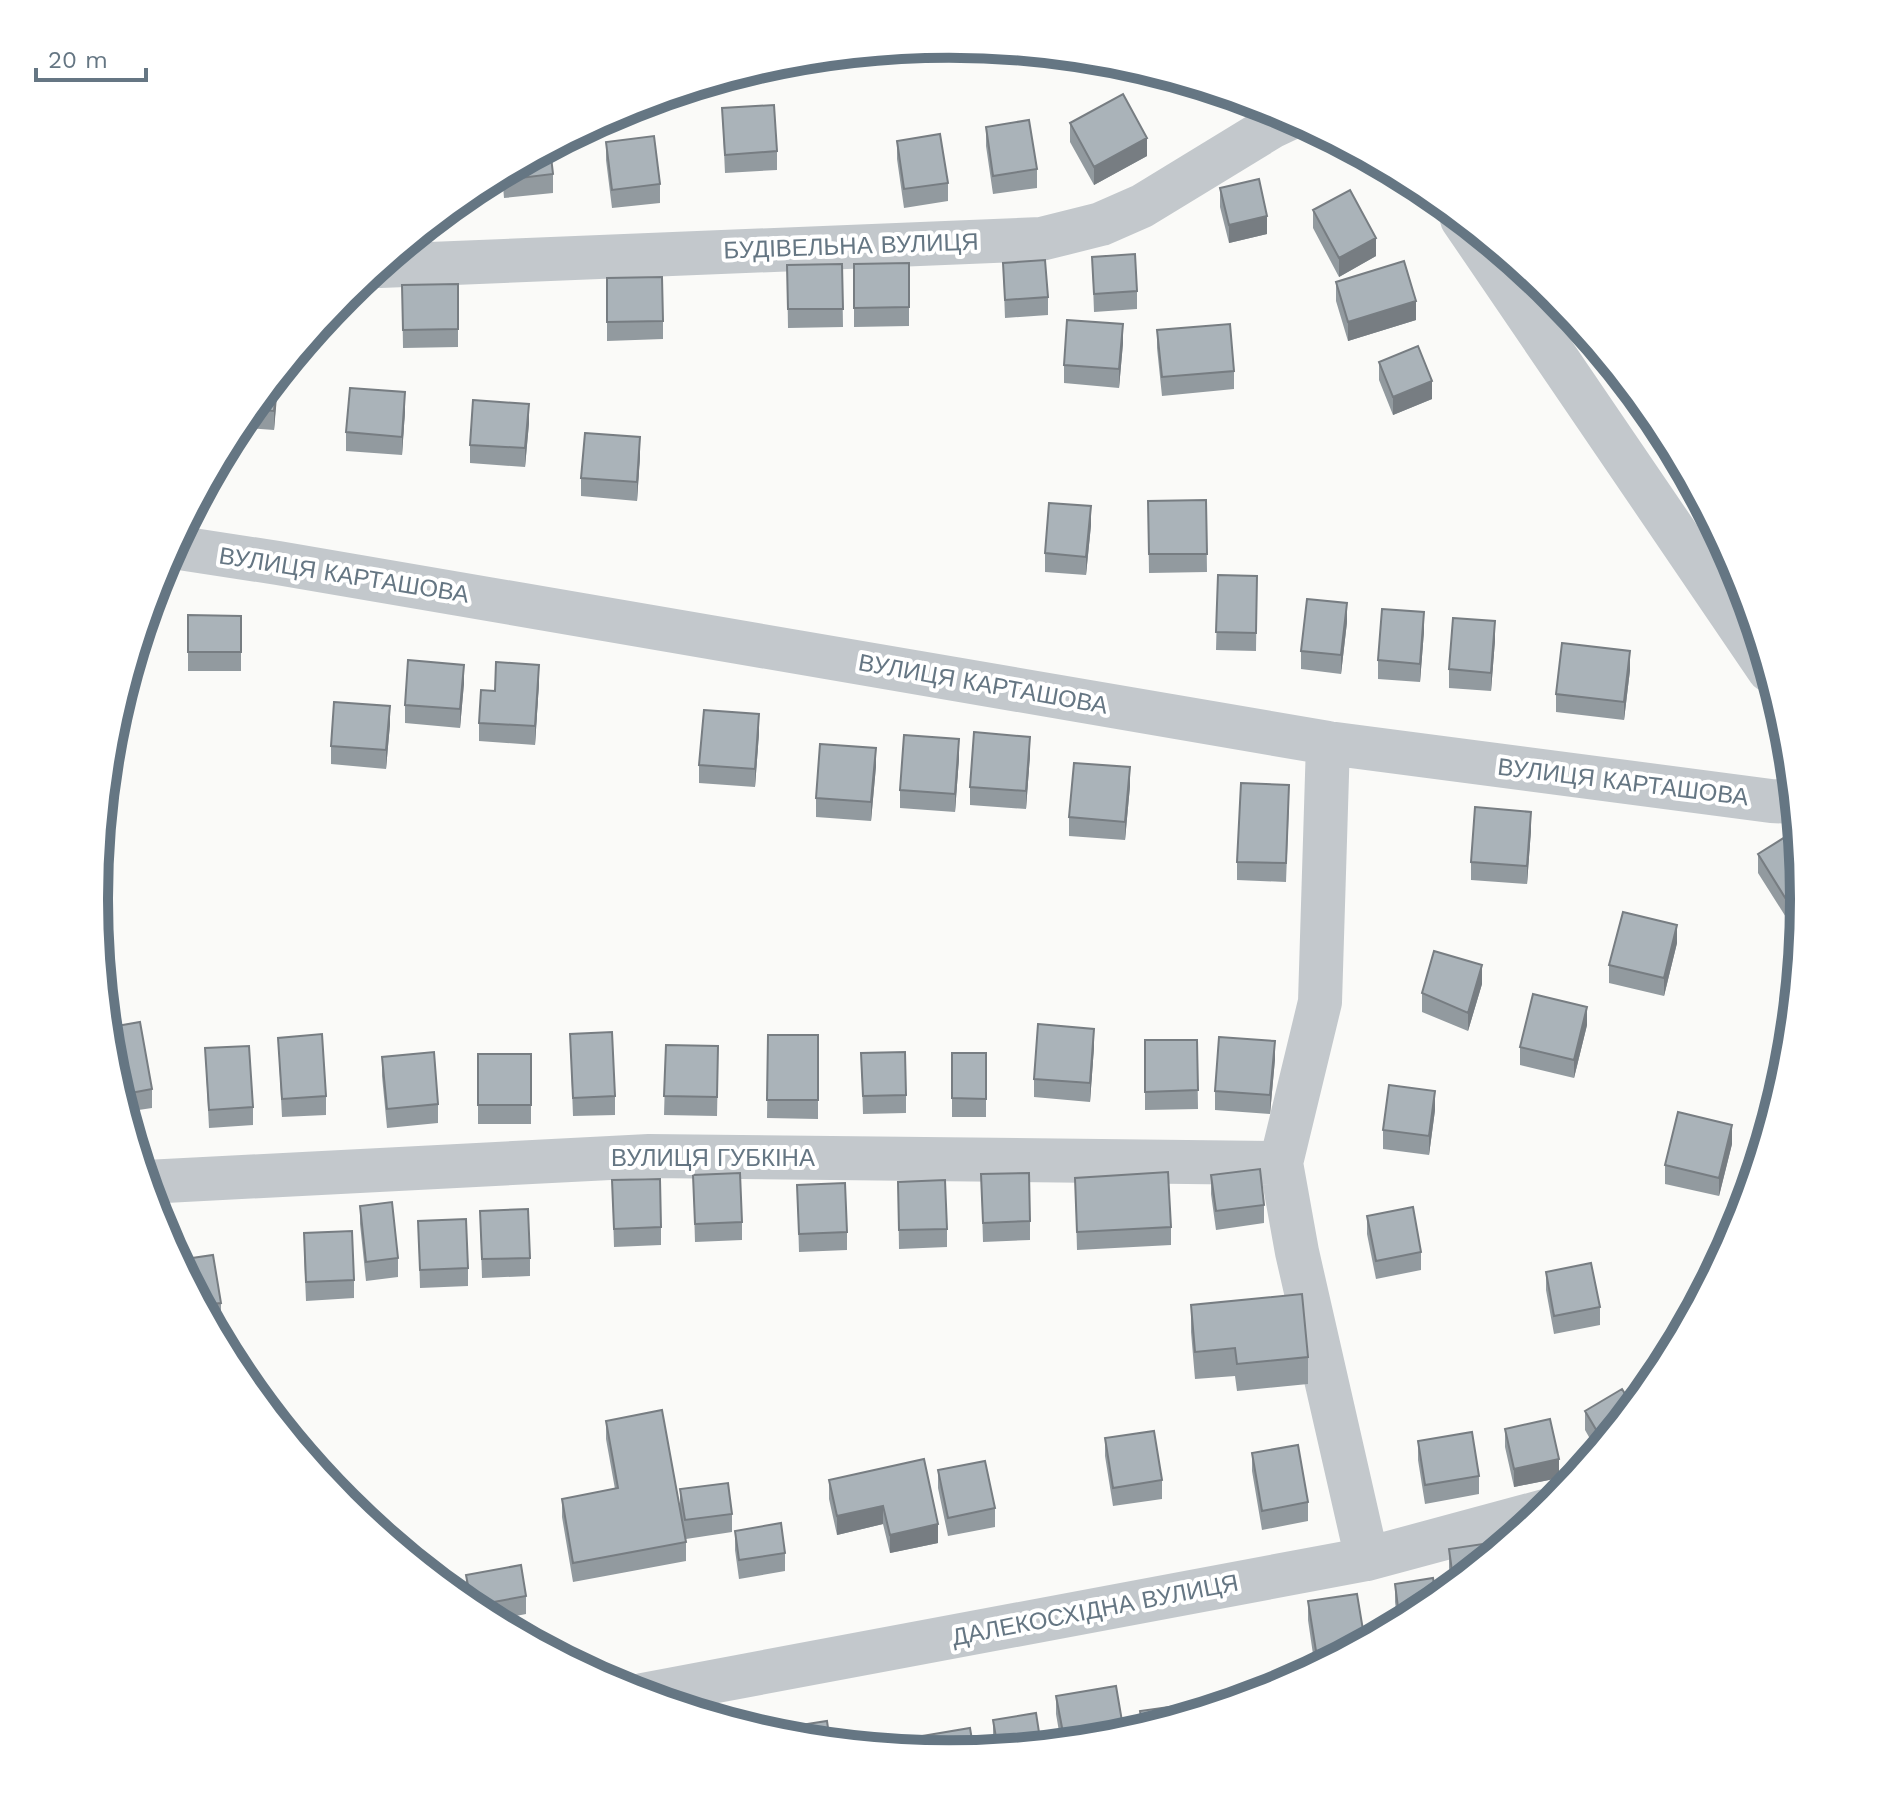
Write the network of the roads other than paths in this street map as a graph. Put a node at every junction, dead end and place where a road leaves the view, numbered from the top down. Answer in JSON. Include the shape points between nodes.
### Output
{"nodes":[{"id":1,"x":1276,"y":124,"type":"edge"},
{"id":2,"x":1483,"y":250,"type":"edge"},
{"id":3,"x":397,"y":265,"type":"edge"},
{"id":4,"x":185,"y":549,"type":"edge"},
{"id":5,"x":1750,"y":642,"type":"edge"},
{"id":6,"x":1328,"y":743,"type":"junction"},
{"id":7,"x":1784,"y":802,"type":"edge"},
{"id":8,"x":1281,"y":1163,"type":"junction"},
{"id":9,"x":158,"y":1181,"type":"edge"},
{"id":10,"x":1518,"y":1518,"type":"edge"},
{"id":11,"x":1367,"y":1559,"type":"junction"},
{"id":12,"x":667,"y":1690,"type":"edge"}],
"edges":[{"from":1,"to":3,"type":"street","name":"БУДІВЕЛЬНА ВУЛИЦЯ","via":[[1142,206],[1101,224],[1041,239]]},
{"from":2,"to":5,"type":"street"},
{"from":4,"to":6,"type":"street","name":"ВУЛИЦЯ КАРТАШОВА"},
{"from":6,"to":7,"type":"street","name":"ВУЛИЦЯ КАРТАШОВА"},
{"from":6,"to":8,"type":"street","via":[[1320,1002]]},
{"from":8,"to":9,"type":"street","name":"ВУЛИЦЯ ГУБКІНА","via":[[649,1156]]},
{"from":8,"to":11,"type":"street"},
{"from":10,"to":11,"type":"street","name":"ДАЛЕКОСХІДНА ВУЛИЦЯ"},
{"from":11,"to":12,"type":"street","name":"ДАЛЕКОСХІДНА ВУЛИЦЯ"}]}
